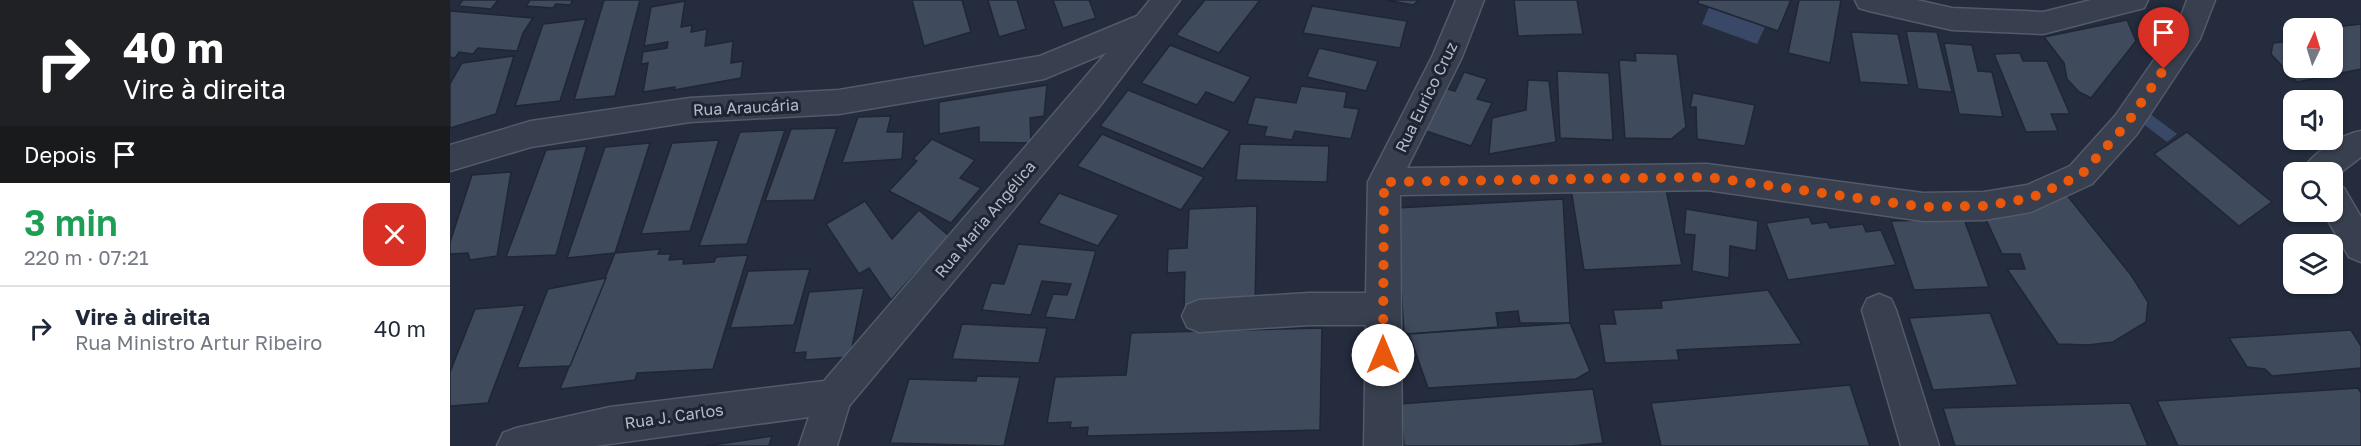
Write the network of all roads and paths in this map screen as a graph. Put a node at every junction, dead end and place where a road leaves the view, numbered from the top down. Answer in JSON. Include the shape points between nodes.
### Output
{"nodes":[{"id":1,"x":1470,"y":0,"type":"edge"},
{"id":2,"x":1869,"y":0,"type":"edge"},
{"id":3,"x":2134,"y":0,"type":"edge"},
{"id":4,"x":2201,"y":0,"type":"edge"},
{"id":5,"x":1156,"y":12,"type":"edge"},
{"id":6,"x":1044,"y":67,"type":"junction"},
{"id":7,"x":1088,"y":98,"type":"junction"},
{"id":8,"x":2361,"y":144,"type":"edge"},
{"id":9,"x":450,"y":158,"type":"edge"},
{"id":10,"x":2331,"y":162,"type":"edge"},
{"id":11,"x":1384,"y":182,"type":"junction"},
{"id":12,"x":2343,"y":217,"type":"edge"},
{"id":13,"x":2361,"y":247,"type":"edge"},
{"id":14,"x":1383,"y":309,"type":"junction"},
{"id":15,"x":1879,"y":310,"type":"dead end"},
{"id":16,"x":1199,"y":316,"type":"dead end"},
{"id":17,"x":833,"y":398,"type":"junction"},
{"id":18,"x":516,"y":446,"type":"edge"},
{"id":19,"x":818,"y":446,"type":"edge"},
{"id":20,"x":1383,"y":446,"type":"edge"},
{"id":21,"x":1920,"y":446,"type":"edge"}],
"edges":[{"from":1,"to":11,"type":"street","name":"Rua Eurico Cruz","via":[[1447,57]]},
{"from":2,"to":3,"type":"street","via":[[1952,19],[2043,23]]},
{"from":4,"to":11,"type":"street","via":[[2190,31],[2126,125],[2081,175],[2031,198],[1984,206],[1923,207],[1707,177]]},
{"from":5,"to":6,"type":"street","name":"Rua Araucária"},
{"from":5,"to":7,"type":"street","name":"Rua Maria Angélica"},
{"from":6,"to":7,"type":"street"},
{"from":6,"to":9,"type":"street","name":"Rua Araucária","via":[[839,102],[690,110],[531,134]]},
{"from":7,"to":17,"type":"street","name":"Rua Maria Angélica"},
{"from":8,"to":10,"type":"street"},
{"from":11,"to":14,"type":"street","name":"Rua Eurico Cruz"},
{"from":12,"to":13,"type":"street"},
{"from":14,"to":16,"type":"street"},
{"from":14,"to":20,"type":"street","name":"Rua Eurico Cruz"},
{"from":15,"to":21,"type":"street"},
{"from":17,"to":18,"type":"street","name":"Rua J. Carlos","via":[[610,425]]},
{"from":17,"to":19,"type":"street","name":"Rua Maria Angélica"}]}
